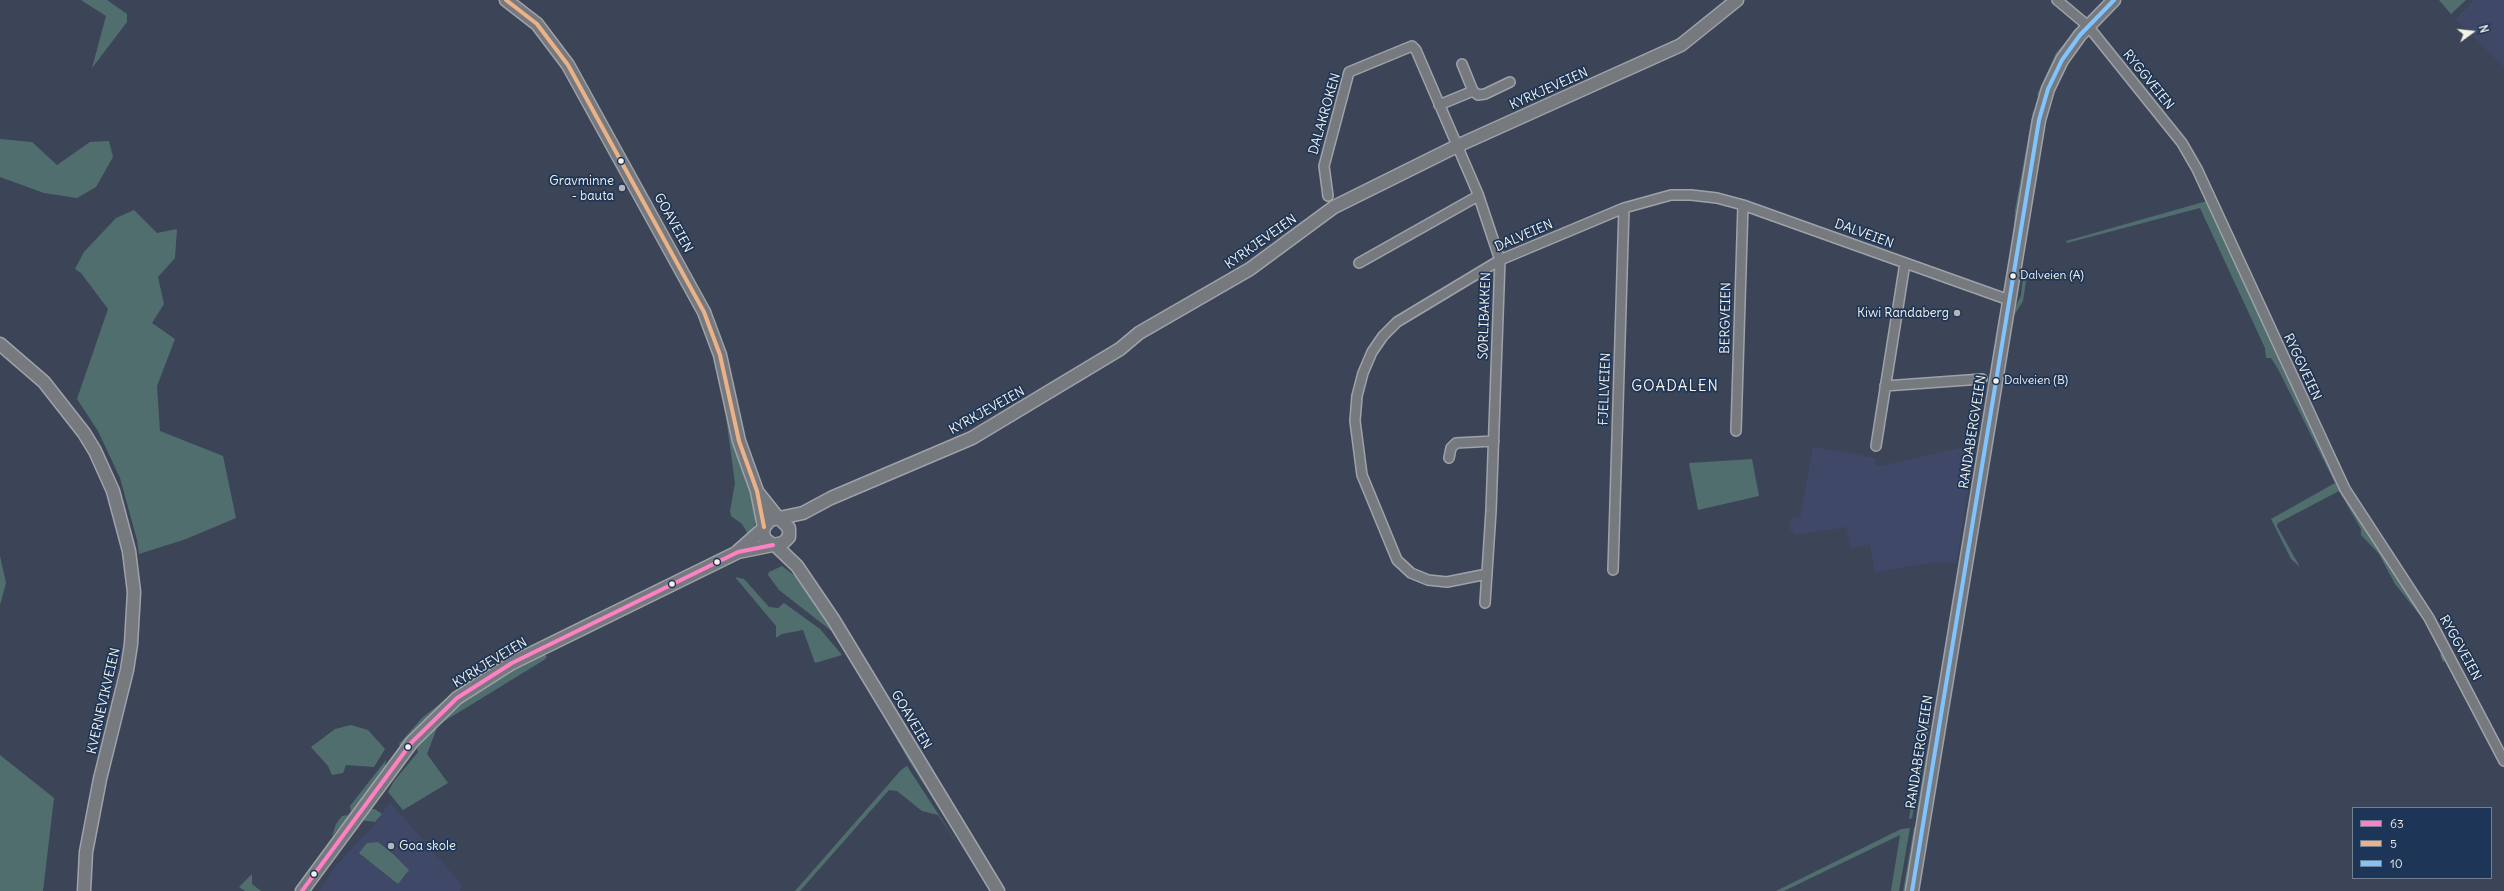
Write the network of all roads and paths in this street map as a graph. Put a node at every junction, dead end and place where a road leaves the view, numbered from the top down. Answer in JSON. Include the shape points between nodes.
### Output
{"nodes":[{"id":1,"x":506,"y":0,"type":"edge"},
{"id":2,"x":1737,"y":0,"type":"edge"},
{"id":3,"x":2057,"y":0,"type":"edge"},
{"id":4,"x":2114,"y":0,"type":"edge"},
{"id":5,"x":2088,"y":26,"type":"junction"},
{"id":6,"x":1462,"y":64,"type":"dead end"},
{"id":7,"x":1510,"y":82,"type":"dead end"},
{"id":8,"x":1473,"y":91,"type":"junction"},
{"id":9,"x":1439,"y":105,"type":"junction"},
{"id":10,"x":1457,"y":146,"type":"junction"},
{"id":11,"x":1328,"y":196,"type":"dead end"},
{"id":12,"x":1478,"y":196,"type":"junction"},
{"id":13,"x":1743,"y":205,"type":"junction"},
{"id":14,"x":1624,"y":208,"type":"junction"},
{"id":15,"x":1500,"y":260,"type":"junction"},
{"id":16,"x":1359,"y":263,"type":"dead end"},
{"id":17,"x":1905,"y":263,"type":"junction"},
{"id":18,"x":2009,"y":300,"type":"junction"},
{"id":19,"x":0,"y":344,"type":"edge"},
{"id":20,"x":1982,"y":379,"type":"dead end"},
{"id":21,"x":1886,"y":386,"type":"junction"},
{"id":22,"x":1736,"y":431,"type":"dead end"},
{"id":23,"x":1494,"y":440,"type":"junction"},
{"id":24,"x":1876,"y":446,"type":"dead end"},
{"id":25,"x":1450,"y":458,"type":"dead end"},
{"id":26,"x":757,"y":491,"type":"junction"},
{"id":27,"x":803,"y":513,"type":"junction"},
{"id":28,"x":780,"y":519,"type":"junction"},
{"id":29,"x":764,"y":528,"type":"junction"},
{"id":30,"x":789,"y":534,"type":"junction"},
{"id":31,"x":774,"y":545,"type":"junction"},
{"id":32,"x":738,"y":552,"type":"junction"},
{"id":33,"x":797,"y":566,"type":"junction"},
{"id":34,"x":1613,"y":570,"type":"dead end"},
{"id":35,"x":1487,"y":574,"type":"junction"},
{"id":36,"x":1485,"y":603,"type":"dead end"},
{"id":37,"x":2504,"y":761,"type":"edge"},
{"id":38,"x":84,"y":891,"type":"edge"},
{"id":39,"x":302,"y":891,"type":"edge"},
{"id":40,"x":998,"y":891,"type":"edge"},
{"id":41,"x":1912,"y":891,"type":"edge"}],
"edges":[{"from":1,"to":26,"type":"main road","name":"GOAVEIEN","via":[[536,24],[568,65],[707,318],[720,355],[741,446]]},
{"from":2,"to":10,"type":"main road","name":"KYRKJEVEIEN","via":[[1680,45]]},
{"from":3,"to":5,"type":"street","name":"RYGGVEIEN"},
{"from":4,"to":5,"type":"main road","name":"RANDABERGVEIEN"},
{"from":5,"to":18,"type":"main road","name":"RANDABERGVEIEN","via":[[2062,60],[2048,89],[2040,120]]},
{"from":5,"to":37,"type":"street","name":"RYGGVEIEN","via":[[2178,137],[2191,159],[2345,489],[2429,618]]},
{"from":6,"to":8,"type":"street"},
{"from":7,"to":8,"type":"street","via":[[1485,94],[1478,95]]},
{"from":8,"to":9,"type":"street"},
{"from":9,"to":10,"type":"street","name":"DALAKROKEN"},
{"from":9,"to":11,"type":"street","name":"DALAKROKEN","via":[[1412,46],[1349,72],[1324,166]]},
{"from":10,"to":12,"type":"street","name":"SØRLIBAKKEN"},
{"from":10,"to":27,"type":"main road","name":"KYRKJEVEIEN","via":[[1334,207],[1250,269],[1140,333],[1120,350],[992,427],[831,498]]},
{"from":12,"to":15,"type":"street","name":"SØRLIBAKKEN"},
{"from":12,"to":16,"type":"street"},
{"from":13,"to":14,"type":"street","name":"DALVEIEN","via":[[1717,198],[1671,195]]},
{"from":13,"to":17,"type":"street","name":"DALVEIEN"},
{"from":13,"to":22,"type":"street","name":"BERGVEIEN"},
{"from":14,"to":15,"type":"street","name":"DALVEIEN"},
{"from":14,"to":34,"type":"street","name":"FJELLVEIEN"},
{"from":15,"to":23,"type":"street","name":"SØRLIBAKKEN"},
{"from":15,"to":35,"type":"street","name":"DALVEIEN","via":[[1397,322],[1383,336],[1372,352],[1363,373],[1357,396],[1355,421],[1362,475],[1398,560],[1411,573],[1428,580],[1447,582]]},
{"from":17,"to":18,"type":"street","name":"DALVEIEN"},
{"from":17,"to":21,"type":"street"},
{"from":18,"to":41,"type":"main road","name":"RANDABERGVEIEN"},
{"from":19,"to":38,"type":"main road","name":"KVERNEVIKVEIEN","via":[[44,382],[84,433],[113,491],[129,551],[134,592],[131,644],[86,852]]},
{"from":20,"to":21,"type":"street"},
{"from":21,"to":24,"type":"street"},
{"from":23,"to":25,"type":"street","via":[[1456,443],[1451,448]]},
{"from":23,"to":35,"type":"street","name":"SØRLIBAKKEN"},
{"from":26,"to":28,"type":"main road","name":"GOAVEIEN"},
{"from":26,"to":29,"type":"main road","name":"GOAVEIEN"},
{"from":27,"to":28,"type":"main road","name":"KYRKJEVEIEN"},
{"from":27,"to":30,"type":"main road","name":"KYRKJEVEIEN"},
{"from":28,"to":29,"type":"main road","via":[[770,520]]},
{"from":28,"to":30,"type":"main road","name":"GOAVEIEN","via":[[787,525]]},
{"from":29,"to":31,"type":"main road","name":"GOAVEIEN","via":[[765,539]]},
{"from":29,"to":32,"type":"main road","name":"KYRKJEVEIEN"},
{"from":30,"to":31,"type":"main road","via":[[783,543]]},
{"from":30,"to":33,"type":"main road","name":"GOAVEIEN"},
{"from":31,"to":32,"type":"main road","name":"KYRKJEVEIEN"},
{"from":31,"to":33,"type":"main road","name":"GOAVEIEN"},
{"from":32,"to":39,"type":"main road","name":"KYRKJEVEIEN","via":[[512,663],[457,698],[412,742]]},
{"from":33,"to":40,"type":"main road","name":"GOAVEIEN","via":[[871,680]]},
{"from":35,"to":36,"type":"street","name":"SØRLIBAKKEN"}]}
